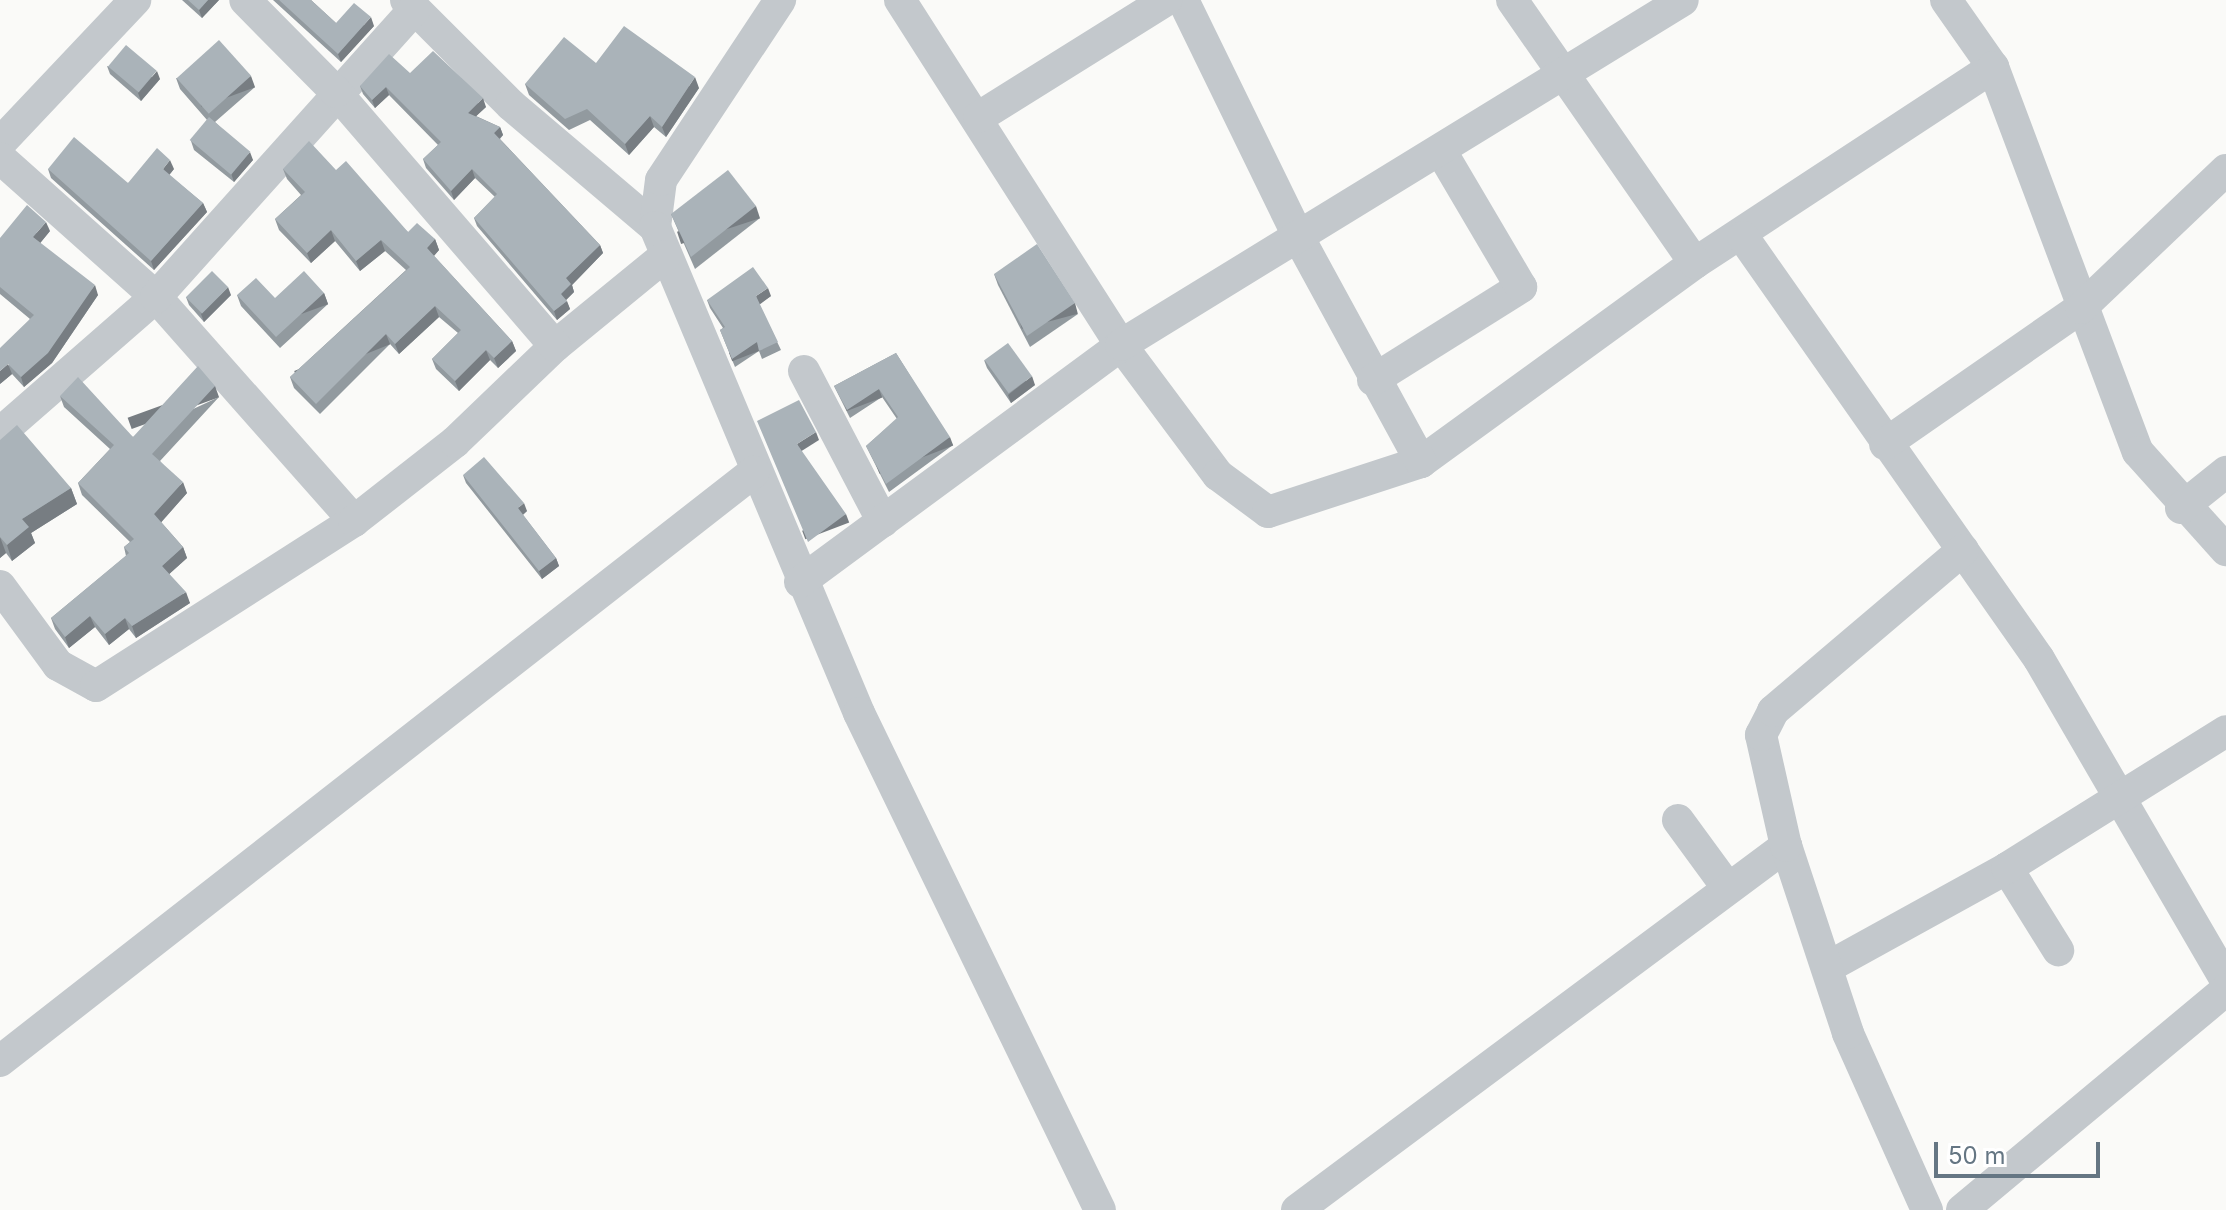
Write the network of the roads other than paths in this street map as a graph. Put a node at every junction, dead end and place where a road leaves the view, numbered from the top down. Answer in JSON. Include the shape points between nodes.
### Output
{"nodes":[{"id":1,"x":135,"y":0,"type":"edge"},
{"id":2,"x":245,"y":0,"type":"edge"},
{"id":3,"x":780,"y":0,"type":"edge"},
{"id":4,"x":900,"y":0,"type":"edge"},
{"id":5,"x":1166,"y":0,"type":"edge"},
{"id":6,"x":1183,"y":0,"type":"edge"},
{"id":7,"x":1512,"y":0,"type":"edge"},
{"id":8,"x":1683,"y":0,"type":"edge"},
{"id":9,"x":1946,"y":0,"type":"edge"},
{"id":10,"x":410,"y":4,"type":"edge"},
{"id":11,"x":1993,"y":67,"type":"junction"},
{"id":12,"x":1566,"y":73,"type":"junction"},
{"id":13,"x":336,"y":92,"type":"junction"},
{"id":14,"x":979,"y":117,"type":"junction"},
{"id":15,"x":0,"y":143,"type":"edge"},
{"id":16,"x":1441,"y":151,"type":"junction"},
{"id":17,"x":0,"y":158,"type":"edge"},
{"id":18,"x":2226,"y":170,"type":"edge"},
{"id":19,"x":1743,"y":237,"type":"junction"},
{"id":20,"x":1300,"y":240,"type":"junction"},
{"id":21,"x":660,"y":241,"type":"junction"},
{"id":22,"x":1695,"y":263,"type":"junction"},
{"id":23,"x":156,"y":297,"type":"junction"},
{"id":24,"x":2081,"y":308,"type":"junction"},
{"id":25,"x":1121,"y":345,"type":"junction"},
{"id":26,"x":555,"y":346,"type":"junction"},
{"id":27,"x":804,"y":371,"type":"dead end"},
{"id":28,"x":1373,"y":380,"type":"junction"},
{"id":29,"x":0,"y":433,"type":"edge"},
{"id":30,"x":1885,"y":444,"type":"junction"},
{"id":31,"x":1421,"y":462,"type":"junction"},
{"id":32,"x":754,"y":472,"type":"junction"},
{"id":33,"x":2226,"y":472,"type":"edge"},
{"id":34,"x":2181,"y":508,"type":"junction"},
{"id":35,"x":354,"y":521,"type":"junction"},
{"id":36,"x":883,"y":522,"type":"junction"},
{"id":37,"x":1963,"y":550,"type":"junction"},
{"id":38,"x":2226,"y":550,"type":"edge"},
{"id":39,"x":800,"y":582,"type":"junction"},
{"id":40,"x":0,"y":586,"type":"edge"},
{"id":41,"x":2226,"y":731,"type":"edge"},
{"id":42,"x":2121,"y":797,"type":"junction"},
{"id":43,"x":1678,"y":820,"type":"dead end"},
{"id":44,"x":1786,"y":846,"type":"junction"},
{"id":45,"x":2007,"y":868,"type":"junction"},
{"id":46,"x":1727,"y":887,"type":"junction"},
{"id":47,"x":2058,"y":950,"type":"dead end"},
{"id":48,"x":1828,"y":967,"type":"junction"},
{"id":49,"x":2226,"y":980,"type":"edge"},
{"id":50,"x":2226,"y":990,"type":"edge"},
{"id":51,"x":0,"y":1061,"type":"edge"},
{"id":52,"x":1100,"y":1210,"type":"edge"},
{"id":53,"x":1297,"y":1210,"type":"edge"},
{"id":54,"x":1927,"y":1210,"type":"edge"},
{"id":55,"x":1962,"y":1210,"type":"edge"}],
"edges":[{"from":1,"to":15,"type":"street"},
{"from":2,"to":13,"type":"street"},
{"from":3,"to":21,"type":"street","via":[[661,180]]},
{"from":4,"to":14,"type":"street"},
{"from":5,"to":14,"type":"street"},
{"from":6,"to":20,"type":"street"},
{"from":7,"to":12,"type":"street"},
{"from":8,"to":12,"type":"street"},
{"from":9,"to":11,"type":"street"},
{"from":10,"to":13,"type":"street"},
{"from":10,"to":21,"type":"street"},
{"from":11,"to":19,"type":"street"},
{"from":11,"to":24,"type":"street"},
{"from":12,"to":16,"type":"street"},
{"from":12,"to":22,"type":"street"},
{"from":13,"to":23,"type":"street"},
{"from":13,"to":26,"type":"street"},
{"from":14,"to":25,"type":"street"},
{"from":16,"to":20,"type":"street"},
{"from":16,"to":28,"type":"street","via":[[1521,287]]},
{"from":17,"to":23,"type":"street"},
{"from":18,"to":24,"type":"street"},
{"from":19,"to":22,"type":"street"},
{"from":19,"to":30,"type":"street"},
{"from":20,"to":25,"type":"street"},
{"from":20,"to":28,"type":"street"},
{"from":21,"to":26,"type":"street"},
{"from":21,"to":32,"type":"street"},
{"from":22,"to":31,"type":"street"},
{"from":23,"to":29,"type":"street"},
{"from":23,"to":35,"type":"street"},
{"from":24,"to":30,"type":"street"},
{"from":24,"to":34,"type":"street","via":[[2138,452]]},
{"from":25,"to":31,"type":"street","via":[[1218,475],[1268,512]]},
{"from":25,"to":36,"type":"street"},
{"from":26,"to":35,"type":"street","via":[[455,442]]},
{"from":27,"to":36,"type":"street"},
{"from":28,"to":31,"type":"street"},
{"from":30,"to":37,"type":"street"},
{"from":32,"to":39,"type":"street"},
{"from":32,"to":51,"type":"street"},
{"from":33,"to":34,"type":"street"},
{"from":34,"to":38,"type":"street"},
{"from":35,"to":40,"type":"street","via":[[96,686],[58,665]]},
{"from":36,"to":39,"type":"street"},
{"from":37,"to":42,"type":"street"},
{"from":37,"to":44,"type":"street","via":[[1763,726],[1763,755]]},
{"from":39,"to":52,"type":"street"},
{"from":41,"to":42,"type":"street"},
{"from":42,"to":45,"type":"street"},
{"from":42,"to":49,"type":"street"},
{"from":43,"to":46,"type":"street"},
{"from":44,"to":46,"type":"street"},
{"from":44,"to":48,"type":"street"},
{"from":45,"to":47,"type":"street"},
{"from":45,"to":48,"type":"street"},
{"from":46,"to":53,"type":"street"},
{"from":48,"to":54,"type":"street","via":[[1848,1033]]},
{"from":50,"to":55,"type":"street"}]}
